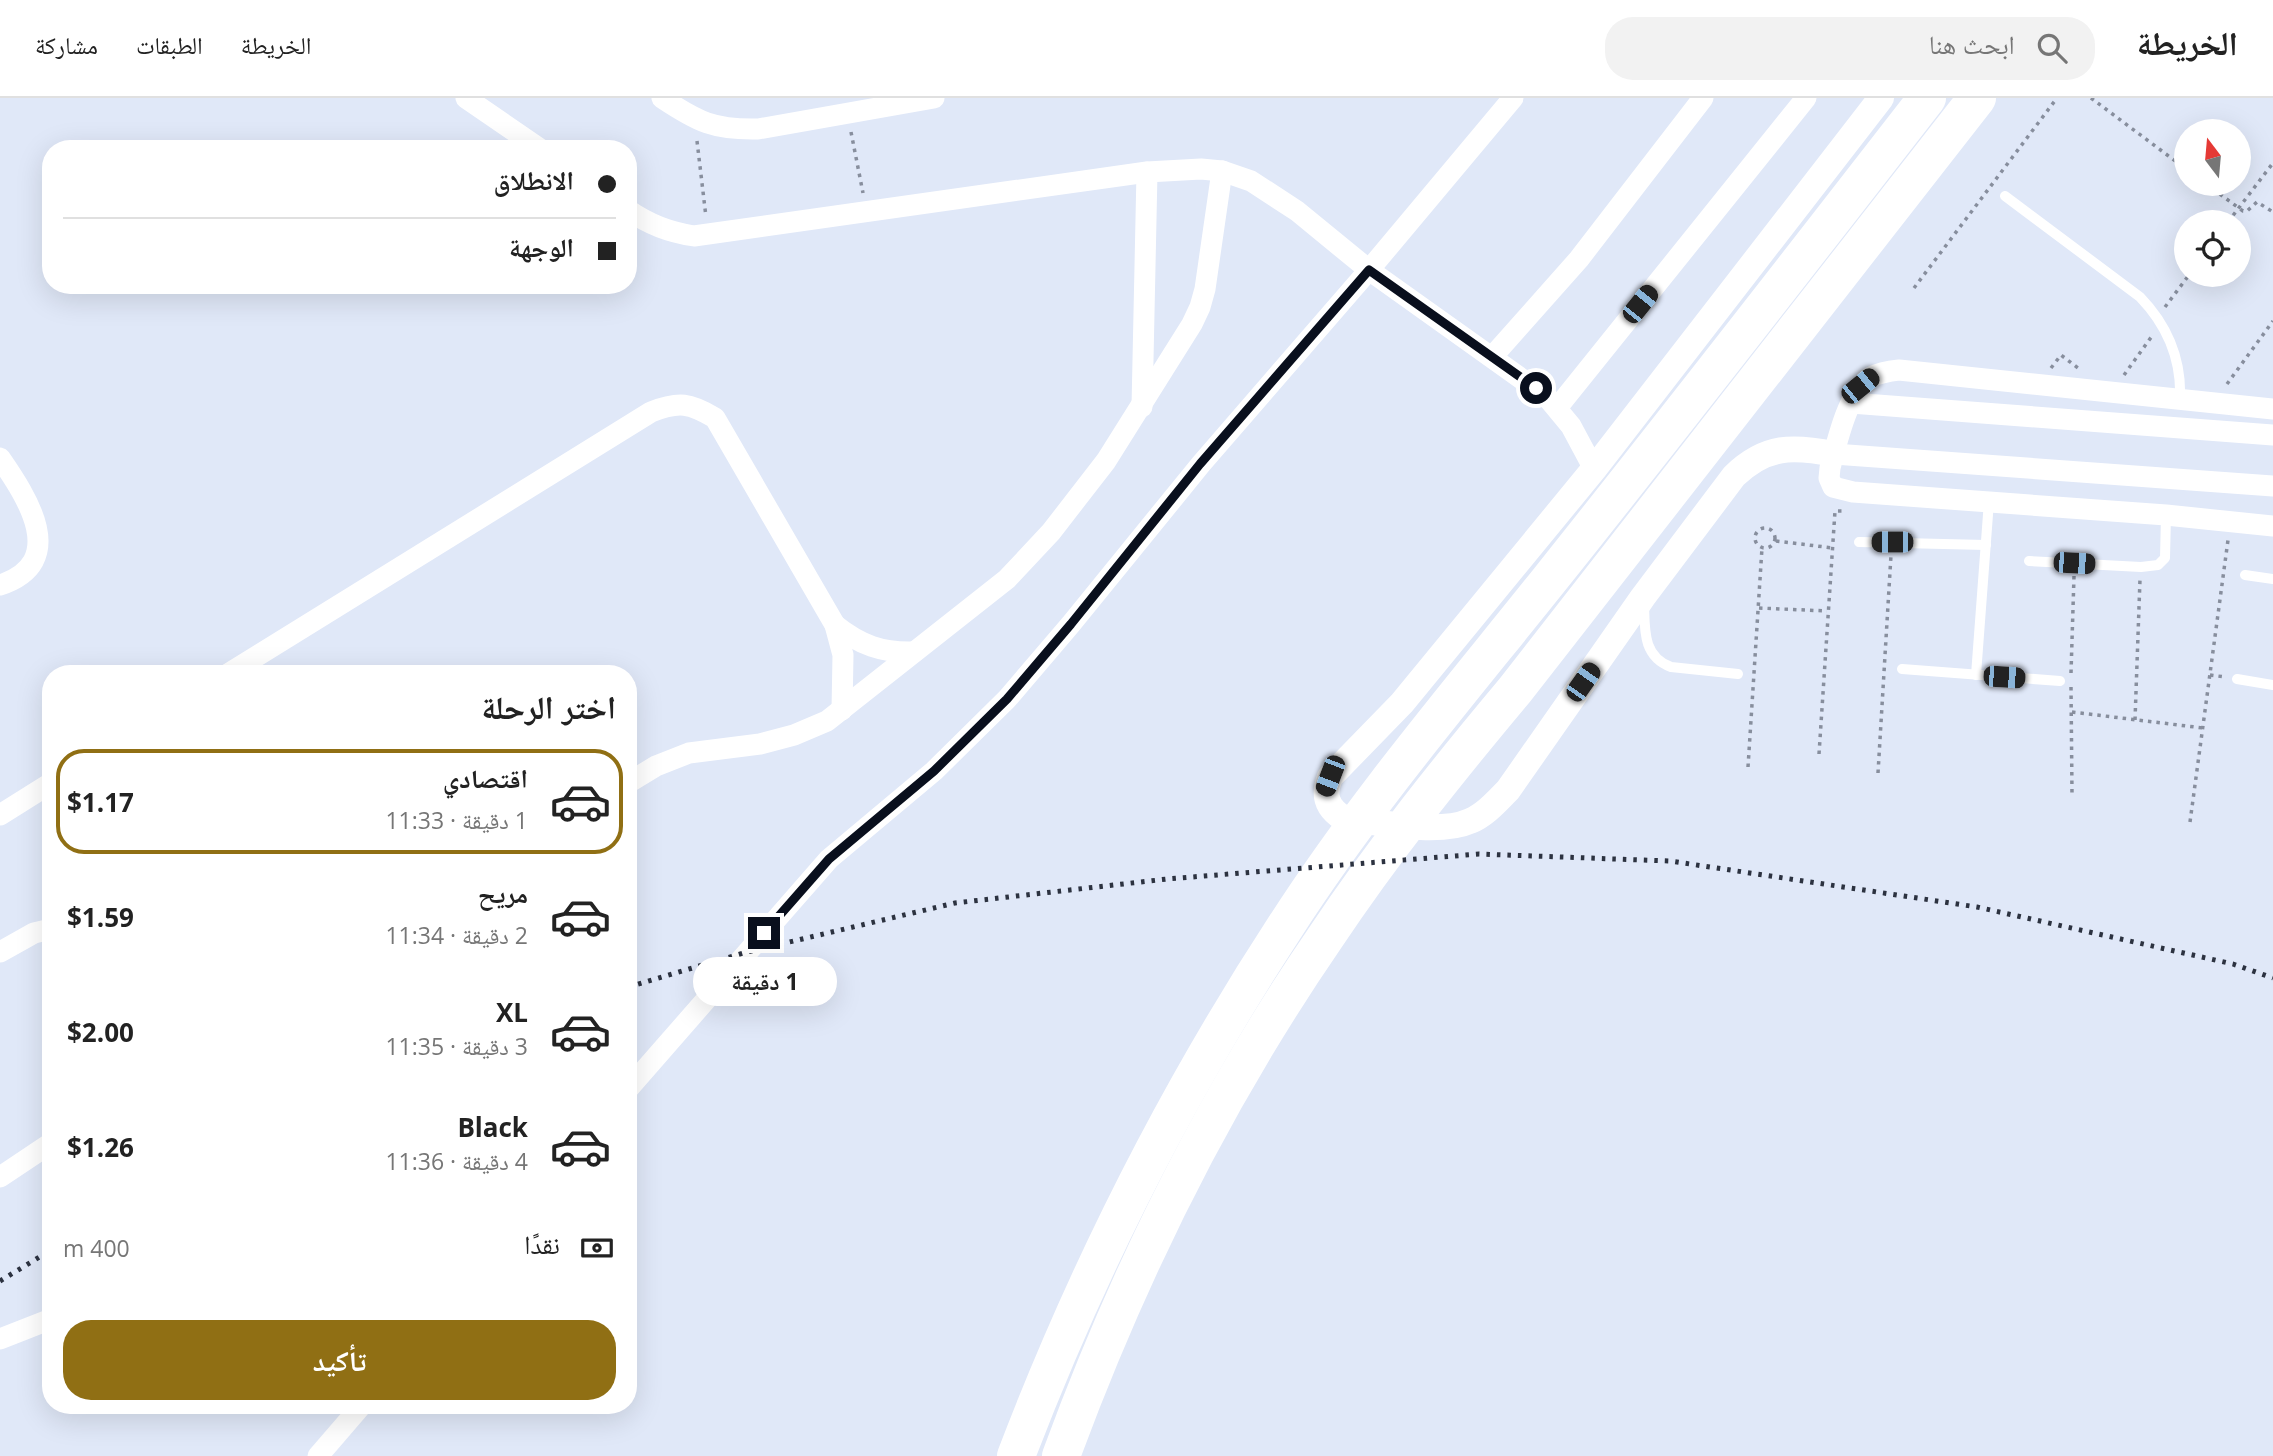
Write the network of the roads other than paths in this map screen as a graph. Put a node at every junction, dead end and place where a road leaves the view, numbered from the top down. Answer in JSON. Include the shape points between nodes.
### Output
{"nodes":[{"id":1,"x":466,"y":98,"type":"edge"},
{"id":2,"x":662,"y":98,"type":"edge"},
{"id":3,"x":934,"y":98,"type":"edge"},
{"id":4,"x":1513,"y":98,"type":"edge"},
{"id":5,"x":1703,"y":98,"type":"edge"},
{"id":6,"x":1807,"y":98,"type":"edge"},
{"id":7,"x":1881,"y":98,"type":"edge"},
{"id":8,"x":1927,"y":98,"type":"edge"},
{"id":9,"x":1977,"y":98,"type":"edge"},
{"id":10,"x":527,"y":140,"type":"edge"},
{"id":11,"x":1147,"y":172,"type":"junction"},
{"id":12,"x":1222,"y":172,"type":"junction"},
{"id":13,"x":2005,"y":196,"type":"dead end"},
{"id":14,"x":637,"y":216,"type":"edge"},
{"id":15,"x":1369,"y":270,"type":"junction"},
{"id":16,"x":1492,"y":358,"type":"junction"},
{"id":17,"x":2180,"y":401,"type":"junction"},
{"id":18,"x":1851,"y":403,"type":"junction"},
{"id":19,"x":1142,"y":407,"type":"junction"},
{"id":20,"x":1557,"y":408,"type":"junction"},
{"id":21,"x":2273,"y":410,"type":"edge"},
{"id":22,"x":2273,"y":435,"type":"edge"},
{"id":23,"x":1834,"y":454,"type":"junction"},
{"id":24,"x":0,"y":458,"type":"edge"},
{"id":25,"x":1594,"y":469,"type":"junction"},
{"id":26,"x":2273,"y":486,"type":"edge"},
{"id":27,"x":1989,"y":501,"type":"junction"},
{"id":28,"x":2166,"y":514,"type":"junction"},
{"id":29,"x":2273,"y":526,"type":"edge"},
{"id":30,"x":1859,"y":542,"type":"dead end"},
{"id":31,"x":1986,"y":545,"type":"junction"},
{"id":32,"x":2029,"y":561,"type":"dead end"},
{"id":33,"x":2245,"y":575,"type":"dead end"},
{"id":34,"x":2273,"y":579,"type":"edge"},
{"id":35,"x":0,"y":585,"type":"edge"},
{"id":36,"x":1643,"y":597,"type":"junction"},
{"id":37,"x":835,"y":625,"type":"junction"},
{"id":38,"x":914,"y":652,"type":"junction"},
{"id":39,"x":243,"y":665,"type":"edge"},
{"id":40,"x":1902,"y":669,"type":"dead end"},
{"id":41,"x":1738,"y":674,"type":"dead end"},
{"id":42,"x":1976,"y":675,"type":"junction"},
{"id":43,"x":2237,"y":679,"type":"dead end"},
{"id":44,"x":2060,"y":681,"type":"dead end"},
{"id":45,"x":2273,"y":685,"type":"edge"},
{"id":46,"x":842,"y":710,"type":"junction"},
{"id":47,"x":637,"y":778,"type":"edge"},
{"id":48,"x":42,"y":789,"type":"edge"},
{"id":49,"x":0,"y":815,"type":"edge"},
{"id":50,"x":42,"y":931,"type":"edge"},
{"id":51,"x":0,"y":952,"type":"edge"},
{"id":52,"x":637,"y":1079,"type":"edge"},
{"id":53,"x":42,"y":1149,"type":"edge"},
{"id":54,"x":0,"y":1177,"type":"edge"},
{"id":55,"x":42,"y":1323,"type":"edge"},
{"id":56,"x":0,"y":1339,"type":"edge"},
{"id":57,"x":354,"y":1414,"type":"edge"},
{"id":58,"x":318,"y":1456,"type":"edge"},
{"id":59,"x":1016,"y":1456,"type":"edge"},
{"id":60,"x":1061,"y":1456,"type":"edge"}],
"edges":[{"from":1,"to":10,"type":"street"},
{"from":2,"to":3,"type":"street","via":[[691,118],[735,130]]},
{"from":4,"to":15,"type":"street"},
{"from":5,"to":16,"type":"street","via":[[1579,259]]},
{"from":6,"to":20,"type":"street"},
{"from":7,"to":25,"type":"street"},
{"from":8,"to":59,"type":"highway","via":[[1410,752],[1287,923],[1178,1103],[1129,1196],[1083,1291]]},
{"from":9,"to":60,"type":"highway","via":[[1384,853],[1324,939],[1267,1027],[1166,1210],[1122,1304]]},
{"from":11,"to":12,"type":"street"},
{"from":11,"to":14,"type":"street","via":[[708,235],[668,232]]},
{"from":11,"to":19,"type":"street"},
{"from":12,"to":15,"type":"street","via":[[1251,181],[1297,211]]},
{"from":12,"to":19,"type":"street","via":[[1200,307]]},
{"from":13,"to":17,"type":"lane","via":[[2140,297],[2171,344]]},
{"from":15,"to":16,"type":"street"},
{"from":15,"to":52,"type":"street","via":[[1200,464],[1007,699],[934,771],[829,859]]},
{"from":16,"to":20,"type":"street"},
{"from":17,"to":18,"type":"street","via":[[1899,370],[1872,377],[1860,386]]},
{"from":17,"to":21,"type":"street"},
{"from":18,"to":22,"type":"street"},
{"from":18,"to":23,"type":"street"},
{"from":19,"to":38,"type":"street","via":[[1051,532],[1007,579]]},
{"from":20,"to":25,"type":"street"},
{"from":23,"to":26,"type":"street"},
{"from":23,"to":27,"type":"street","via":[[1829,478],[1833,487],[1842,491]]},
{"from":23,"to":36,"type":"street","via":[[1789,448],[1763,455],[1742,468]]},
{"from":24,"to":35,"type":"street","via":[[24,493],[38,530],[37,552],[29,569]]},
{"from":25,"to":36,"type":"street","via":[[1402,703],[1330,776],[1325,790],[1333,812],[1343,818],[1437,828],[1482,815],[1508,790]]},
{"from":27,"to":28,"type":"street"},
{"from":27,"to":31,"type":"lane"},
{"from":28,"to":29,"type":"street"},
{"from":28,"to":32,"type":"lane","via":[[2165,558],[2158,565]]},
{"from":30,"to":31,"type":"lane"},
{"from":31,"to":42,"type":"lane"},
{"from":33,"to":34,"type":"lane"},
{"from":36,"to":41,"type":"lane","via":[[1647,647],[1660,663]]},
{"from":37,"to":38,"type":"street","via":[[872,648]]},
{"from":37,"to":39,"type":"street","via":[[715,418],[699,408],[670,405]]},
{"from":37,"to":46,"type":"street","via":[[844,655]]},
{"from":38,"to":46,"type":"street"},
{"from":40,"to":42,"type":"lane"},
{"from":42,"to":44,"type":"lane"},
{"from":43,"to":45,"type":"lane"},
{"from":46,"to":47,"type":"street","via":[[794,735],[689,753]]},
{"from":48,"to":49,"type":"street"},
{"from":50,"to":51,"type":"street"},
{"from":53,"to":54,"type":"street"},
{"from":55,"to":56,"type":"street"},
{"from":57,"to":58,"type":"street"}]}
